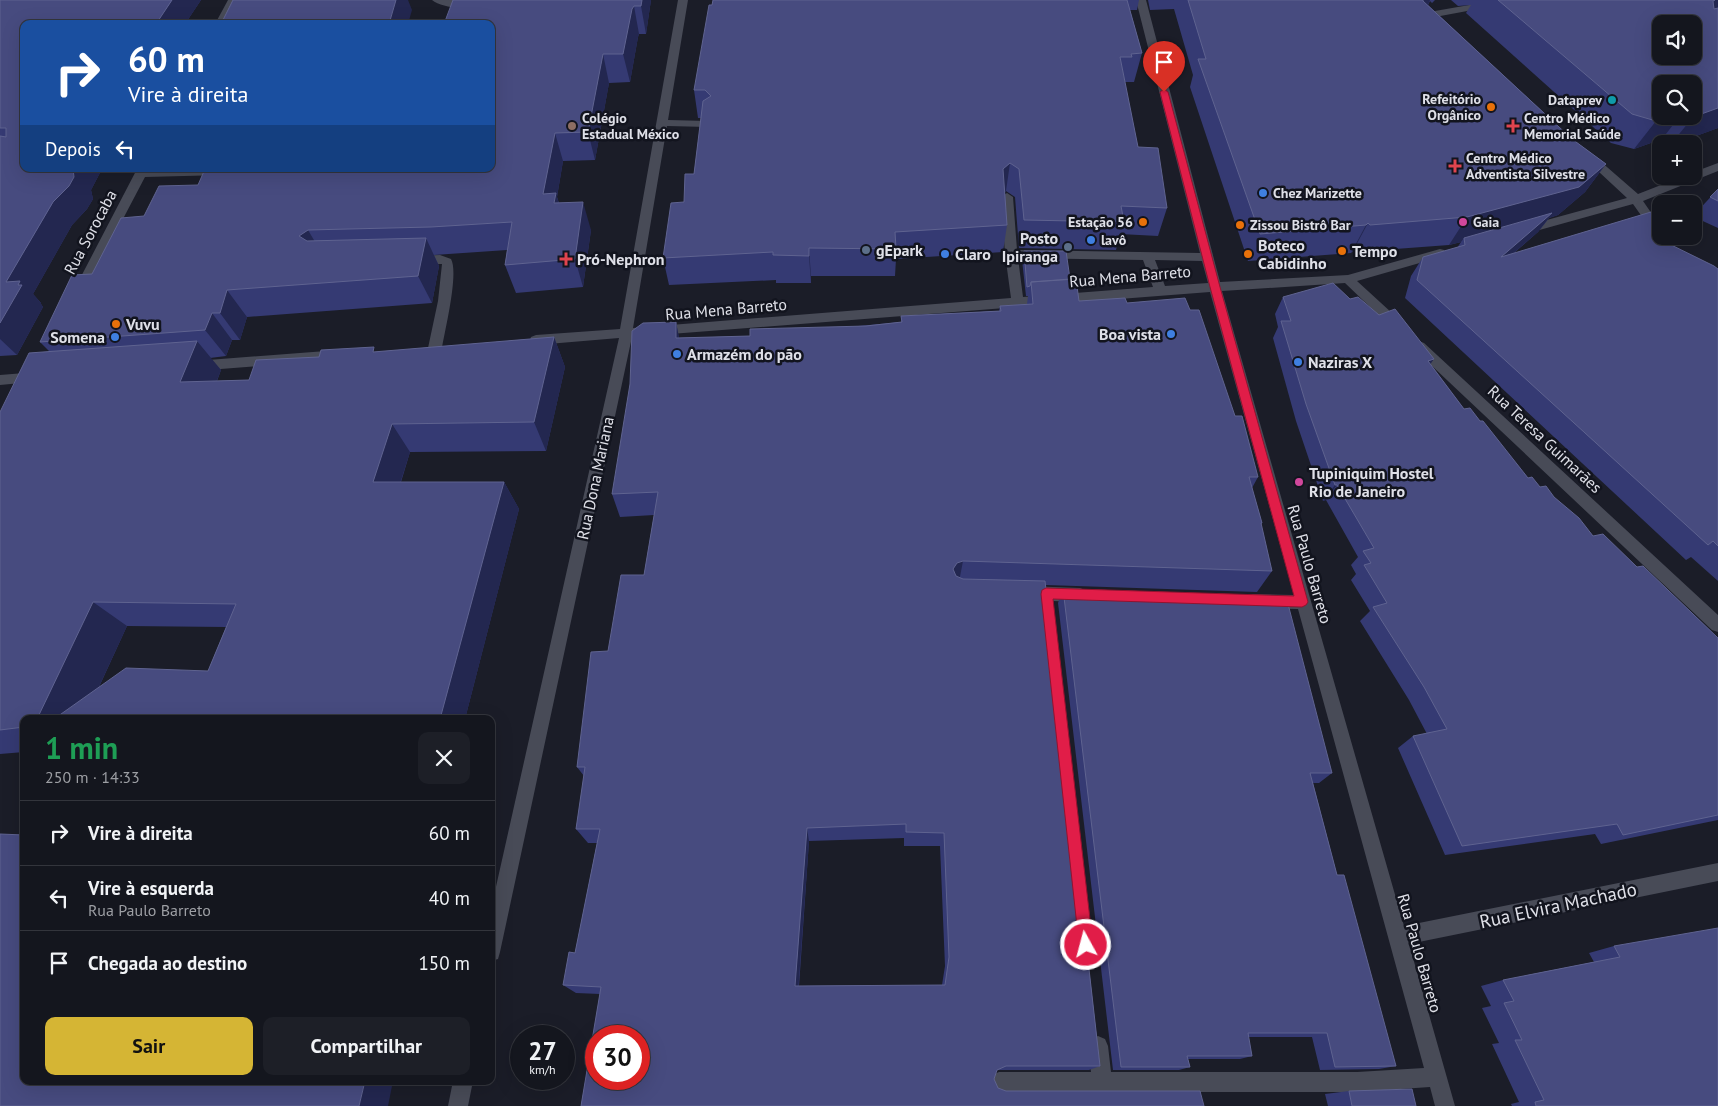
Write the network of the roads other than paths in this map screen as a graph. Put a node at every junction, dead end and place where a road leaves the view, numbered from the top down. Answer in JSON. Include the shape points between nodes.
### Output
{"nodes":[{"id":1,"x":233,"y":0,"type":"edge"},
{"id":2,"x":437,"y":0,"type":"edge"},
{"id":3,"x":683,"y":0,"type":"edge"},
{"id":4,"x":1140,"y":0,"type":"edge"},
{"id":5,"x":486,"y":2,"type":"edge"},
{"id":6,"x":1425,"y":5,"type":"edge"},
{"id":7,"x":1475,"y":8,"type":"dead end"},
{"id":8,"x":222,"y":20,"type":"edge"},
{"id":9,"x":662,"y":123,"type":"junction"},
{"id":10,"x":708,"y":124,"type":"edge"},
{"id":11,"x":1578,"y":146,"type":"edge"},
{"id":12,"x":1718,"y":167,"type":"edge"},
{"id":13,"x":141,"y":172,"type":"edge"},
{"id":14,"x":1007,"y":197,"type":"edge"},
{"id":15,"x":1636,"y":200,"type":"junction"},
{"id":16,"x":1652,"y":223,"type":"edge"},
{"id":17,"x":1511,"y":234,"type":"edge"},
{"id":18,"x":1453,"y":250,"type":"edge"},
{"id":19,"x":1011,"y":254,"type":"junction"},
{"id":20,"x":1147,"y":256,"type":"junction"},
{"id":21,"x":1207,"y":257,"type":"junction"},
{"id":22,"x":401,"y":260,"type":"edge"},
{"id":23,"x":1348,"y":279,"type":"junction"},
{"id":24,"x":1215,"y":287,"type":"junction"},
{"id":25,"x":1161,"y":292,"type":"junction"},
{"id":26,"x":74,"y":301,"type":"edge"},
{"id":27,"x":1018,"y":303,"type":"junction"},
{"id":28,"x":626,"y":334,"type":"junction"},
{"id":29,"x":521,"y":342,"type":"edge"},
{"id":30,"x":435,"y":348,"type":"edge"},
{"id":31,"x":357,"y":354,"type":"edge"},
{"id":32,"x":180,"y":367,"type":"edge"},
{"id":33,"x":36,"y":373,"type":"junction"},
{"id":34,"x":53,"y":376,"type":"edge"},
{"id":35,"x":0,"y":380,"type":"edge"},
{"id":36,"x":27,"y":391,"type":"edge"},
{"id":37,"x":1008,"y":592,"type":"edge"},
{"id":38,"x":1046,"y":594,"type":"junction"},
{"id":39,"x":1096,"y":595,"type":"edge"},
{"id":40,"x":1234,"y":601,"type":"edge"},
{"id":41,"x":1302,"y":602,"type":"junction"},
{"id":42,"x":1049,"y":613,"type":"edge"},
{"id":43,"x":1718,"y":625,"type":"edge"},
{"id":44,"x":1718,"y":872,"type":"edge"},
{"id":45,"x":495,"y":934,"type":"edge"},
{"id":46,"x":1398,"y":938,"type":"junction"},
{"id":47,"x":1096,"y":1033,"type":"edge"},
{"id":48,"x":1436,"y":1077,"type":"junction"},
{"id":49,"x":999,"y":1082,"type":"edge"},
{"id":50,"x":1102,"y":1082,"type":"junction"},
{"id":51,"x":462,"y":1085,"type":"edge"},
{"id":52,"x":458,"y":1106,"type":"edge"},
{"id":53,"x":1445,"y":1106,"type":"edge"}],
"edges":[{"from":1,"to":8,"type":"street"},
{"from":2,"to":5,"type":"street","via":[[449,4]]},
{"from":3,"to":9,"type":"street","name":"Rua Dona Mariana"},
{"from":4,"to":21,"type":"street","name":"Rua Paulo Barreto"},
{"from":6,"to":7,"type":"street","via":[[1439,17]]},
{"from":9,"to":10,"type":"street"},
{"from":9,"to":28,"type":"street","name":"Rua Dona Mariana"},
{"from":11,"to":15,"type":"street"},
{"from":12,"to":15,"type":"street"},
{"from":13,"to":26,"type":"street","name":"Rua Sorocaba"},
{"from":14,"to":19,"type":"street"},
{"from":15,"to":16,"type":"street"},
{"from":15,"to":17,"type":"street"},
{"from":18,"to":23,"type":"street","name":"Rua Mena Barreto"},
{"from":19,"to":20,"type":"street"},
{"from":19,"to":27,"type":"street"},
{"from":20,"to":21,"type":"street"},
{"from":20,"to":25,"type":"street"},
{"from":21,"to":24,"type":"street","name":"Rua Paulo Barreto"},
{"from":22,"to":30,"type":"street","via":[[440,259],[447,262]]},
{"from":23,"to":24,"type":"street","name":"Rua Mena Barreto"},
{"from":23,"to":43,"type":"street","name":"Rua Teresa Guimarães"},
{"from":24,"to":25,"type":"street","name":"Rua Mena Barreto"},
{"from":24,"to":41,"type":"street","name":"Rua Paulo Barreto"},
{"from":25,"to":27,"type":"street","name":"Rua Mena Barreto"},
{"from":27,"to":28,"type":"street","name":"Rua Mena Barreto"},
{"from":28,"to":29,"type":"street","name":"Rua Mena Barreto"},
{"from":28,"to":45,"type":"street","name":"Rua Dona Mariana"},
{"from":31,"to":32,"type":"street"},
{"from":33,"to":34,"type":"street"},
{"from":33,"to":35,"type":"street"},
{"from":33,"to":36,"type":"street"},
{"from":37,"to":38,"type":"street"},
{"from":38,"to":39,"type":"street"},
{"from":38,"to":42,"type":"street"},
{"from":40,"to":41,"type":"street"},
{"from":41,"to":46,"type":"street","name":"Rua Paulo Barreto"},
{"from":44,"to":46,"type":"street","name":"Rua Elvira Machado"},
{"from":46,"to":48,"type":"street","name":"Rua Paulo Barreto"},
{"from":47,"to":50,"type":"street"},
{"from":48,"to":50,"type":"street","via":[[1357,1082]]},
{"from":48,"to":53,"type":"street","name":"Rua Paulo Barreto"},
{"from":49,"to":50,"type":"street"},
{"from":51,"to":52,"type":"street"}]}
